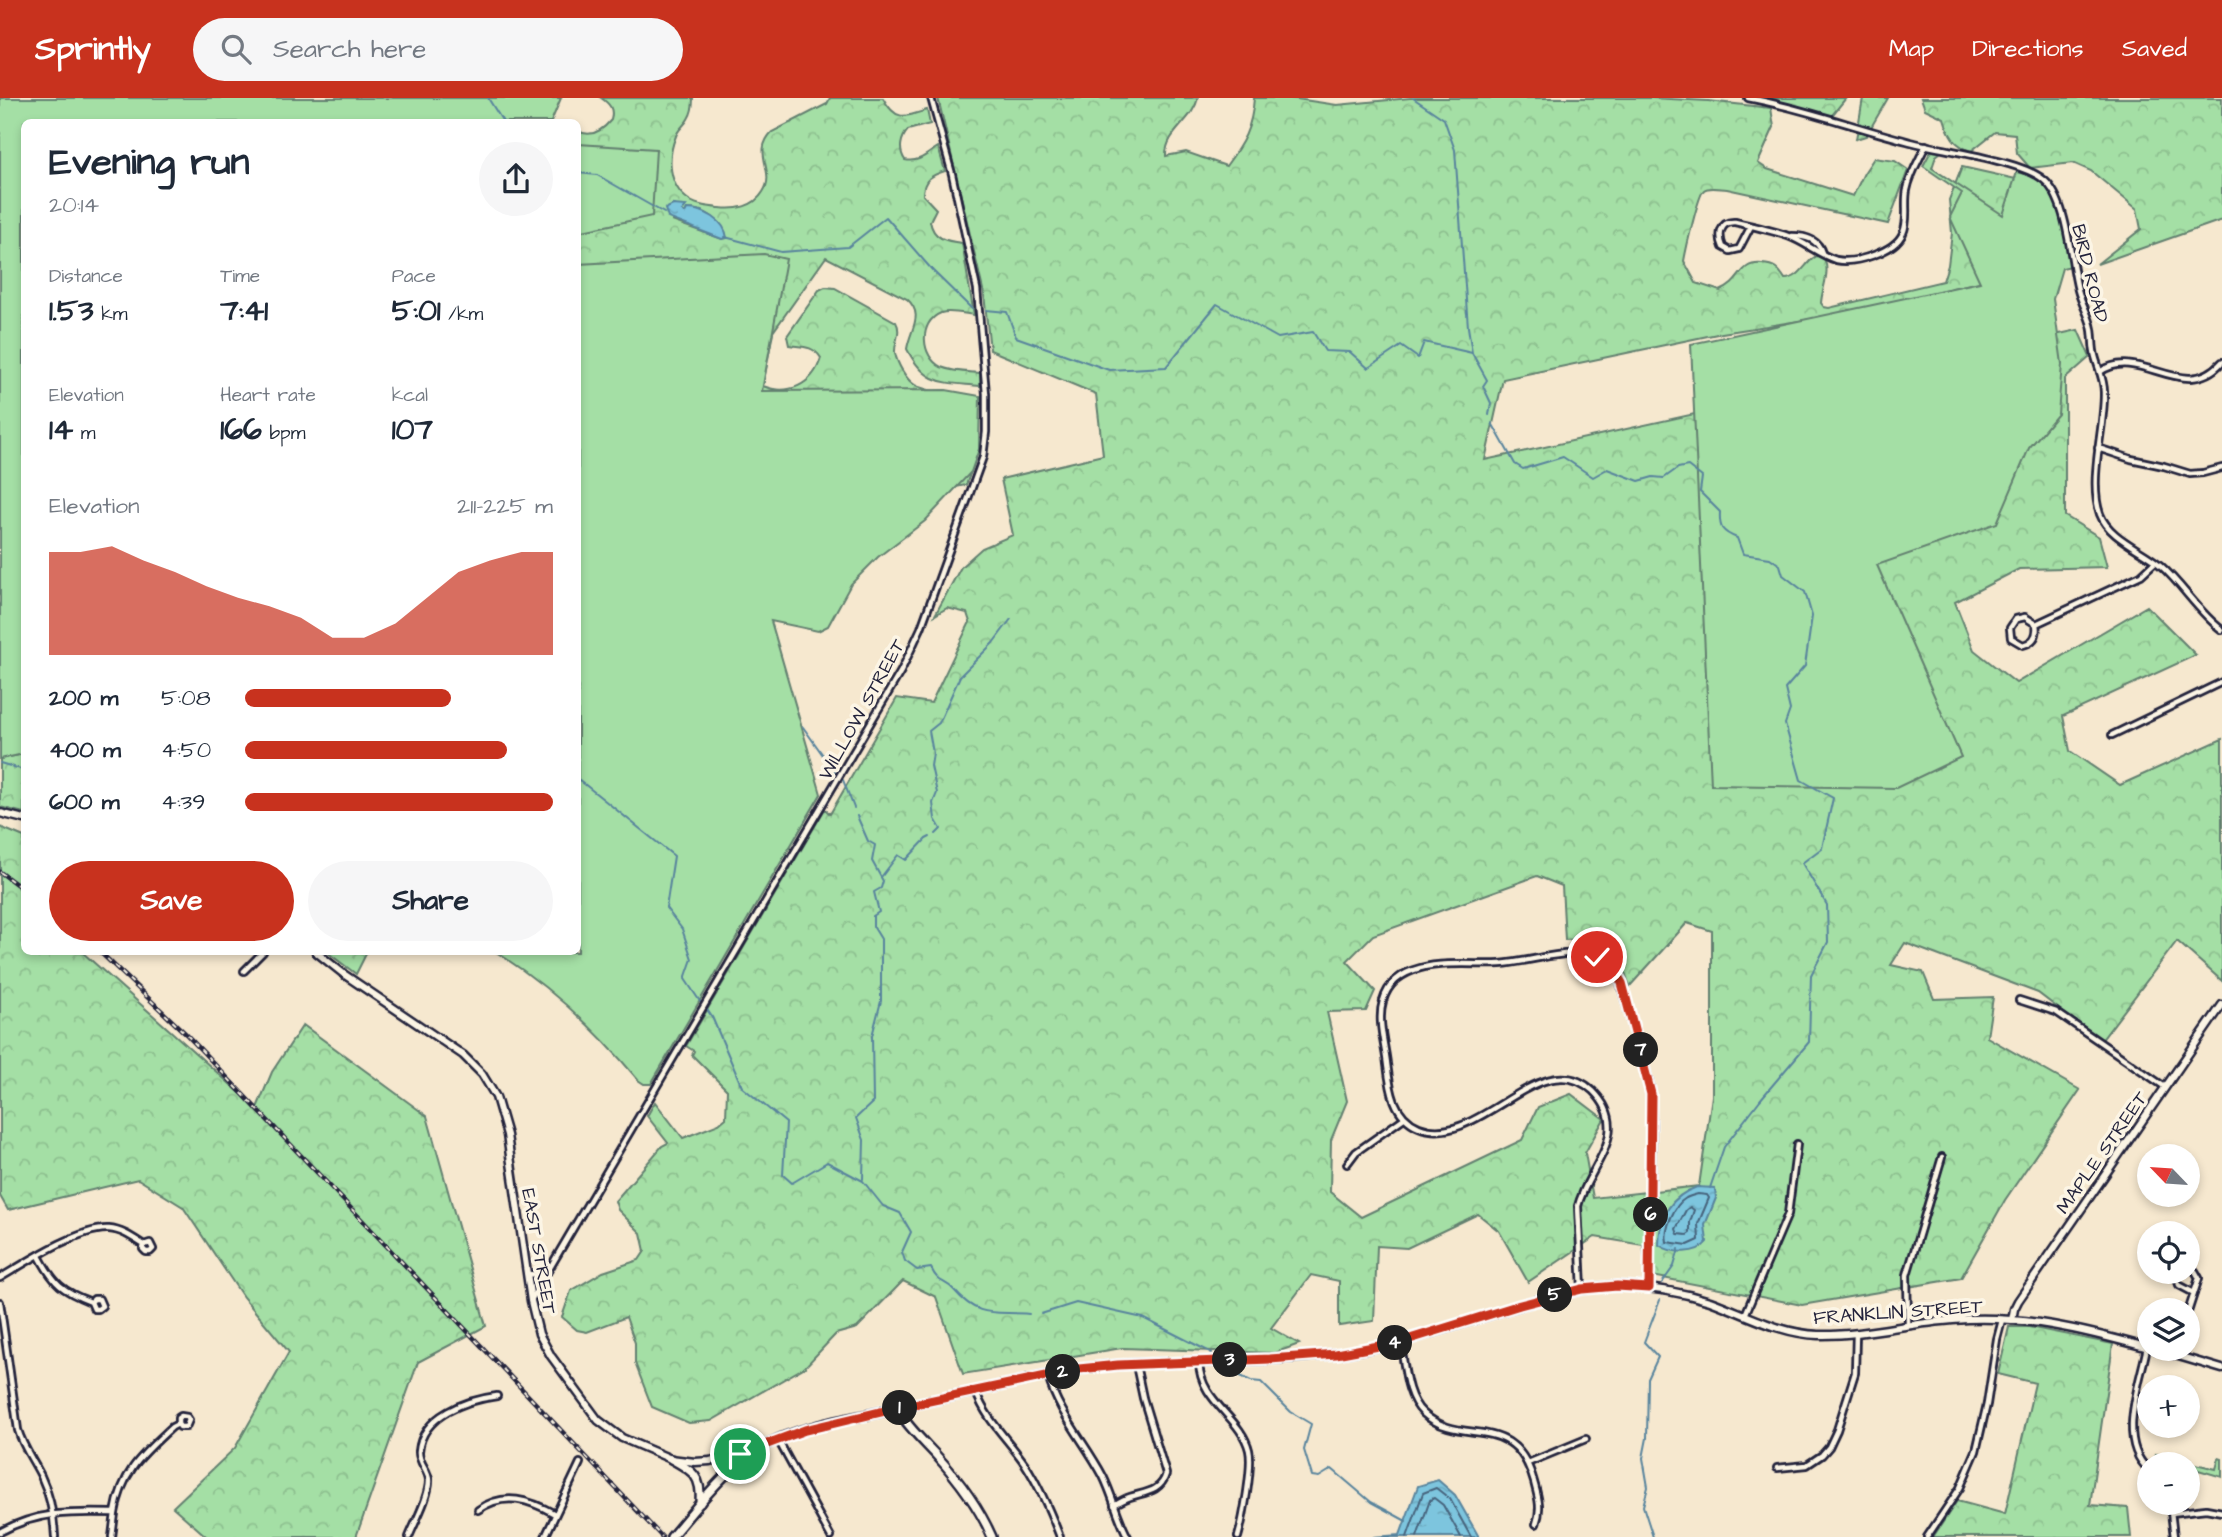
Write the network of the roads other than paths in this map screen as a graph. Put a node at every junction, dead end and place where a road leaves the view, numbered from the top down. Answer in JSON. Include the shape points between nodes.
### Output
{"nodes":[{"id":1,"x":931,"y":98,"type":"edge"},
{"id":2,"x":1748,"y":98,"type":"edge"},
{"id":3,"x":1926,"y":145,"type":"junction"},
{"id":4,"x":1751,"y":226,"type":"junction"},
{"id":5,"x":2222,"y":362,"type":"edge"},
{"id":6,"x":2217,"y":367,"type":"junction"},
{"id":7,"x":2100,"y":372,"type":"junction"},
{"id":8,"x":2222,"y":372,"type":"edge"},
{"id":9,"x":2098,"y":448,"type":"junction"},
{"id":10,"x":2222,"y":468,"type":"edge"},
{"id":11,"x":2155,"y":562,"type":"junction"},
{"id":12,"x":2036,"y":624,"type":"junction"},
{"id":13,"x":2222,"y":630,"type":"edge"},
{"id":14,"x":2222,"y":682,"type":"edge"},
{"id":15,"x":2112,"y":735,"type":"dead end"},
{"id":16,"x":0,"y":813,"type":"edge"},
{"id":17,"x":21,"y":818,"type":"edge"},
{"id":18,"x":259,"y":955,"type":"edge"},
{"id":19,"x":320,"y":955,"type":"edge"},
{"id":20,"x":244,"y":971,"type":"dead end"},
{"id":21,"x":2020,"y":1000,"type":"dead end"},
{"id":22,"x":2222,"y":1005,"type":"edge"},
{"id":23,"x":2165,"y":1087,"type":"junction"},
{"id":24,"x":1404,"y":1118,"type":"junction"},
{"id":25,"x":1797,"y":1144,"type":"dead end"},
{"id":26,"x":1941,"y":1157,"type":"dead end"},
{"id":27,"x":1347,"y":1164,"type":"dead end"},
{"id":28,"x":144,"y":1245,"type":"dead end"},
{"id":29,"x":39,"y":1256,"type":"junction"},
{"id":30,"x":527,"y":1274,"type":"junction"},
{"id":31,"x":547,"y":1275,"type":"junction"},
{"id":32,"x":0,"y":1278,"type":"edge"},
{"id":33,"x":2179,"y":1284,"type":"edge"},
{"id":34,"x":2197,"y":1284,"type":"edge"},
{"id":35,"x":1649,"y":1288,"type":"junction"},
{"id":36,"x":1582,"y":1289,"type":"junction"},
{"id":37,"x":2194,"y":1293,"type":"junction"},
{"id":38,"x":2192,"y":1298,"type":"edge"},
{"id":39,"x":531,"y":1301,"type":"junction"},
{"id":40,"x":0,"y":1302,"type":"edge"},
{"id":41,"x":91,"y":1302,"type":"dead end"},
{"id":42,"x":1735,"y":1311,"type":"joint"},
{"id":43,"x":1745,"y":1315,"type":"junction"},
{"id":44,"x":2003,"y":1319,"type":"junction"},
{"id":45,"x":2012,"y":1320,"type":"junction"},
{"id":46,"x":1908,"y":1324,"type":"junction"},
{"id":47,"x":1856,"y":1332,"type":"junction"},
{"id":48,"x":1400,"y":1342,"type":"junction"},
{"id":49,"x":2137,"y":1345,"type":"edge"},
{"id":50,"x":2147,"y":1361,"type":"edge"},
{"id":51,"x":2199,"y":1361,"type":"edge"},
{"id":52,"x":1199,"y":1362,"type":"junction"},
{"id":53,"x":1136,"y":1364,"type":"junction"},
{"id":54,"x":2222,"y":1369,"type":"edge"},
{"id":55,"x":1048,"y":1376,"type":"junction"},
{"id":56,"x":976,"y":1392,"type":"junction"},
{"id":57,"x":497,"y":1396,"type":"dead end"},
{"id":58,"x":897,"y":1409,"type":"junction"},
{"id":59,"x":178,"y":1424,"type":"dead end"},
{"id":60,"x":1586,"y":1439,"type":"dead end"},
{"id":61,"x":778,"y":1440,"type":"junction"},
{"id":62,"x":757,"y":1450,"type":"junction"},
{"id":63,"x":2137,"y":1455,"type":"edge"},
{"id":64,"x":671,"y":1459,"type":"junction"},
{"id":65,"x":580,"y":1463,"type":"dead end"},
{"id":66,"x":1528,"y":1463,"type":"junction"},
{"id":67,"x":1777,"y":1468,"type":"dead end"},
{"id":68,"x":700,"y":1504,"type":"junction"},
{"id":69,"x":1114,"y":1505,"type":"junction"},
{"id":70,"x":478,"y":1510,"type":"dead end"},
{"id":71,"x":2200,"y":1510,"type":"edge"},
{"id":72,"x":2222,"y":1512,"type":"edge"},
{"id":73,"x":53,"y":1513,"type":"junction"},
{"id":74,"x":115,"y":1513,"type":"junction"},
{"id":75,"x":555,"y":1514,"type":"junction"},
{"id":76,"x":2171,"y":1515,"type":"edge"},
{"id":77,"x":1536,"y":1524,"type":"dead end"},
{"id":78,"x":0,"y":1532,"type":"edge"},
{"id":79,"x":55,"y":1537,"type":"edge"},
{"id":80,"x":112,"y":1537,"type":"edge"},
{"id":81,"x":409,"y":1537,"type":"edge"},
{"id":82,"x":546,"y":1537,"type":"edge"},
{"id":83,"x":671,"y":1537,"type":"edge"},
{"id":84,"x":831,"y":1537,"type":"edge"},
{"id":85,"x":992,"y":1537,"type":"edge"},
{"id":86,"x":1060,"y":1537,"type":"edge"},
{"id":87,"x":1128,"y":1537,"type":"edge"},
{"id":88,"x":1238,"y":1537,"type":"edge"},
{"id":89,"x":1927,"y":1537,"type":"edge"},
{"id":90,"x":2174,"y":1537,"type":"edge"}],
"edges":[{"from":1,"to":31,"type":"street","name":"WILLOW STREET","via":[[977,290],[986,394],[983,457],[901,671]]},
{"from":2,"to":3,"type":"street","name":"BIRD ROAD"},
{"from":3,"to":4,"type":"street","via":[[1908,186],[1906,226],[1895,245],[1880,253],[1845,261],[1833,259],[1812,240]]},
{"from":3,"to":7,"type":"street","name":"BIRD ROAD","via":[[2004,164],[2048,183],[2063,215]]},
{"from":4,"to":4,"type":"street","via":[[1726,223],[1721,232],[1723,247],[1739,249]]},
{"from":5,"to":6,"type":"street"},
{"from":6,"to":7,"type":"street","via":[[2189,379],[2125,363]]},
{"from":6,"to":8,"type":"street"},
{"from":7,"to":9,"type":"street","name":"BIRD ROAD","via":[[2105,394]]},
{"from":9,"to":10,"type":"street","via":[[2190,474]]},
{"from":9,"to":11,"type":"street","name":"BIRD ROAD","via":[[2098,505],[2103,519],[2118,536]]},
{"from":11,"to":12,"type":"street","via":[[2141,575]]},
{"from":11,"to":13,"type":"street","name":"BIRD ROAD"},
{"from":12,"to":12,"type":"street","via":[[2025,617],[2016,619],[2010,628],[2011,638],[2023,645],[2031,642]]},
{"from":14,"to":15,"type":"street"},
{"from":16,"to":17,"type":"street"},
{"from":18,"to":20,"type":"street"},
{"from":19,"to":30,"type":"street","name":"EAST STREET","via":[[446,1042],[482,1074],[502,1116]]},
{"from":21,"to":23,"type":"street","via":[[2056,1012]]},
{"from":22,"to":23,"type":"street","name":"MAPLE STREET"},
{"from":23,"to":45,"type":"street","name":"MAPLE STREET","via":[[2018,1301]]},
{"from":24,"to":27,"type":"street"},
{"from":24,"to":35,"type":"street","via":[[1392,1095],[1381,1015],[1388,990],[1403,975],[1424,966],[1501,964],[1573,953],[1601,960],[1622,983],[1651,1094]]},
{"from":24,"to":36,"type":"street","via":[[1430,1130],[1455,1129],[1552,1079],[1573,1079],[1593,1092],[1603,1104],[1611,1131],[1578,1206]]},
{"from":25,"to":43,"type":"street","via":[[1788,1214]]},
{"from":26,"to":46,"type":"street","via":[[1907,1275]]},
{"from":28,"to":29,"type":"street","via":[[119,1232],[101,1230]]},
{"from":29,"to":32,"type":"street"},
{"from":29,"to":41,"type":"street","via":[[56,1284]]},
{"from":30,"to":31,"type":"street"},
{"from":30,"to":39,"type":"street","name":"EAST STREET"},
{"from":31,"to":39,"type":"street","name":"WILLOW STREET"},
{"from":33,"to":37,"type":"street"},
{"from":34,"to":37,"type":"street"},
{"from":35,"to":36,"type":"street","name":"EAST STREET"},
{"from":35,"to":42,"type":"street","name":"EAST STREET"},
{"from":36,"to":48,"type":"street","name":"EAST STREET"},
{"from":37,"to":38,"type":"street"},
{"from":39,"to":64,"type":"street","name":"EAST STREET","via":[[546,1348],[598,1420],[622,1438]]},
{"from":40,"to":73,"type":"street","via":[[18,1430]]},
{"from":42,"to":43,"type":"street","name":"FRANKLIN STREET"},
{"from":43,"to":47,"type":"street","name":"FRANKLIN STREET","via":[[1797,1333]]},
{"from":44,"to":45,"type":"street","name":"FRANKLIN STREET"},
{"from":44,"to":46,"type":"street","name":"FRANKLIN STREET"},
{"from":44,"to":89,"type":"street","via":[[1976,1451],[1960,1488]]},
{"from":45,"to":49,"type":"street","name":"FRANKLIN STREET","via":[[2070,1327]]},
{"from":46,"to":47,"type":"street","name":"FRANKLIN STREET"},
{"from":47,"to":67,"type":"street","via":[[1855,1373],[1829,1447],[1807,1465]]},
{"from":48,"to":52,"type":"street","name":"EAST STREET","via":[[1333,1354]]},
{"from":48,"to":66,"type":"street","via":[[1411,1395],[1422,1412],[1440,1424],[1509,1441]]},
{"from":50,"to":63,"type":"street","via":[[2131,1429]]},
{"from":51,"to":54,"type":"street","name":"FRANKLIN STREET"},
{"from":52,"to":53,"type":"street","name":"EAST STREET"},
{"from":52,"to":88,"type":"street","via":[[1205,1388],[1250,1453]]},
{"from":53,"to":55,"type":"street","name":"EAST STREET"},
{"from":53,"to":69,"type":"street","via":[[1166,1474],[1156,1489]]},
{"from":55,"to":56,"type":"street","name":"EAST STREET"},
{"from":55,"to":69,"type":"street"},
{"from":56,"to":58,"type":"street","name":"EAST STREET"},
{"from":56,"to":86,"type":"street","via":[[987,1416],[1042,1491]]},
{"from":57,"to":81,"type":"street","via":[[444,1414],[425,1433],[419,1457],[428,1486]]},
{"from":58,"to":61,"type":"main road","name":"EAST STREET"},
{"from":58,"to":85,"type":"main road","via":[[960,1482]]},
{"from":59,"to":74,"type":"street","via":[[127,1474]]},
{"from":60,"to":66,"type":"street"},
{"from":61,"to":62,"type":"main road","name":"EAST STREET"},
{"from":61,"to":84,"type":"street"},
{"from":62,"to":64,"type":"street","name":"EAST STREET","via":[[710,1461]]},
{"from":62,"to":68,"type":"main road"},
{"from":64,"to":68,"type":"main road","via":[[695,1475]]},
{"from":65,"to":75,"type":"street"},
{"from":66,"to":77,"type":"street","via":[[1540,1506]]},
{"from":68,"to":83,"type":"main road"},
{"from":69,"to":87,"type":"street"},
{"from":70,"to":75,"type":"street","via":[[516,1498]]},
{"from":71,"to":72,"type":"street"},
{"from":73,"to":74,"type":"street"},
{"from":73,"to":78,"type":"street"},
{"from":73,"to":79,"type":"street"},
{"from":74,"to":80,"type":"street"},
{"from":75,"to":82,"type":"street"},
{"from":76,"to":90,"type":"street"}]}
